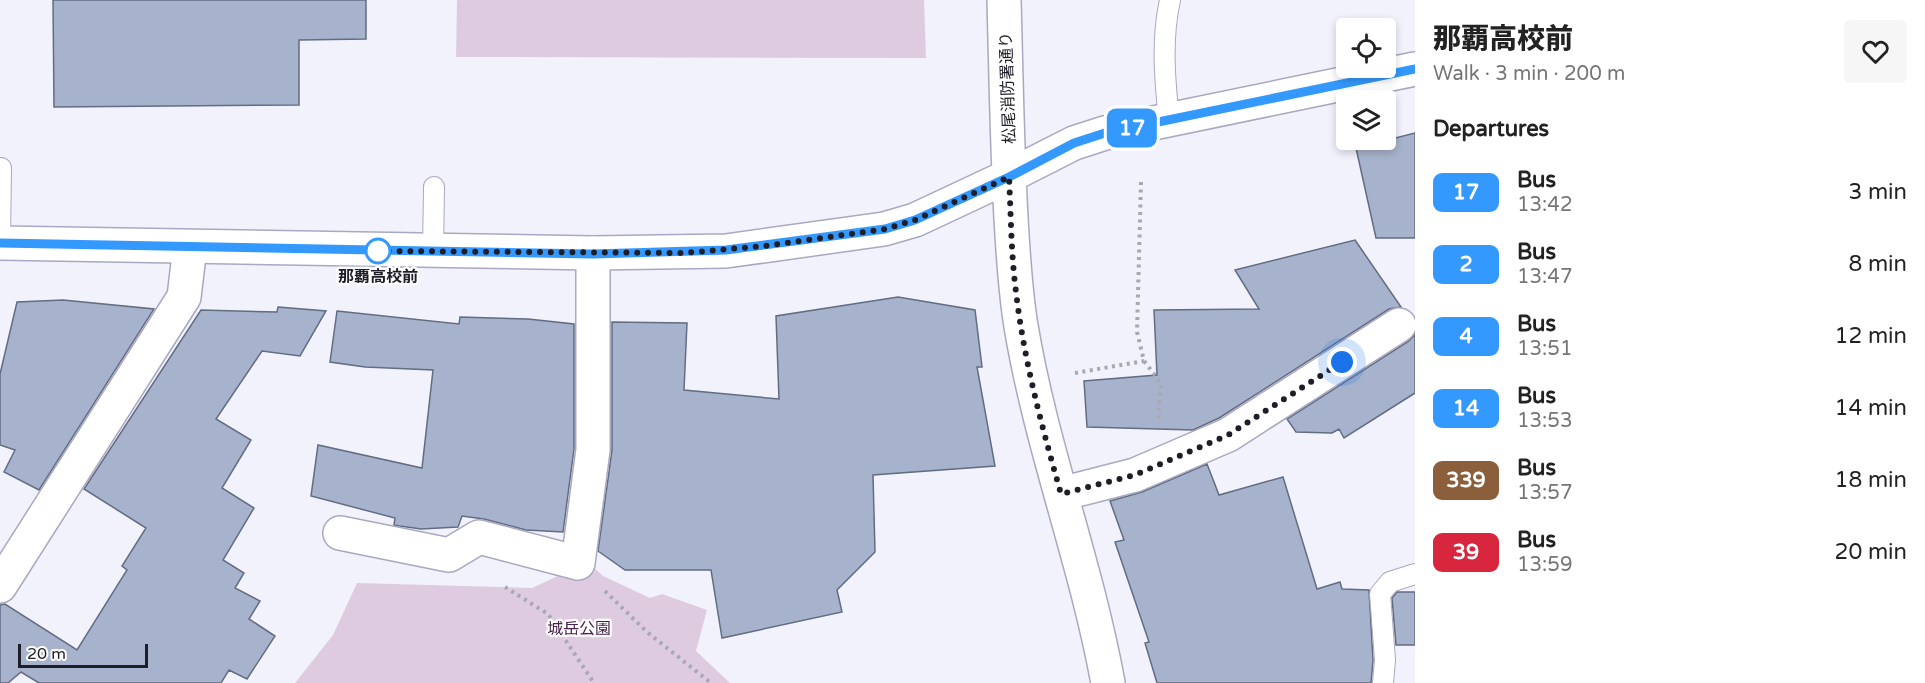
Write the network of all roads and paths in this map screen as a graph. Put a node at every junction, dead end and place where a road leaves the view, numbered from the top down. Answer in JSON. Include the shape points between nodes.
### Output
{"nodes":[{"id":1,"x":1004,"y":0,"type":"edge"},
{"id":2,"x":1170,"y":0,"type":"edge"},
{"id":3,"x":1415,"y":69,"type":"edge"},
{"id":4,"x":1169,"y":121,"type":"junction"},
{"id":5,"x":1,"y":168,"type":"edge"},
{"id":6,"x":1009,"y":177,"type":"junction"},
{"id":7,"x":1141,"y":182,"type":"dead end"},
{"id":8,"x":434,"y":187,"type":"dead end"},
{"id":9,"x":0,"y":243,"type":"edge"},
{"id":10,"x":190,"y":247,"type":"junction"},
{"id":11,"x":433,"y":252,"type":"junction"},
{"id":12,"x":593,"y":254,"type":"junction"},
{"id":13,"x":1399,"y":325,"type":"dead end"},
{"id":14,"x":1144,"y":361,"type":"junction"},
{"id":15,"x":1075,"y":373,"type":"dead end"},
{"id":16,"x":1162,"y":423,"type":"dead end"},
{"id":17,"x":1061,"y":494,"type":"junction"},
{"id":18,"x":340,"y":533,"type":"dead end"},
{"id":19,"x":578,"y":563,"type":"junction"},
{"id":20,"x":1415,"y":574,"type":"edge"},
{"id":21,"x":502,"y":585,"type":"dead end"},
{"id":22,"x":0,"y":586,"type":"edge"},
{"id":23,"x":594,"y":683,"type":"edge"},
{"id":24,"x":711,"y":683,"type":"edge"},
{"id":25,"x":1108,"y":683,"type":"edge"},
{"id":26,"x":1383,"y":683,"type":"edge"}],
"edges":[{"from":1,"to":6,"type":"main road","name":"松尾消防署通り"},
{"from":2,"to":4,"type":"lane","via":[[1163,62]]},
{"from":3,"to":4,"type":"main road"},
{"from":4,"to":6,"type":"main road","via":[[1074,143]]},
{"from":5,"to":9,"type":"lane"},
{"from":6,"to":12,"type":"main road","via":[[915,220],[885,229],[726,250]]},
{"from":6,"to":17,"type":"main road","name":"松尾消防署通り","via":[[1021,326],[1036,404]]},
{"from":7,"to":14,"type":"path","via":[[1137,332]]},
{"from":8,"to":11,"type":"lane"},
{"from":9,"to":10,"type":"main road"},
{"from":10,"to":11,"type":"main road"},
{"from":10,"to":22,"type":"main road","via":[[184,297]]},
{"from":11,"to":12,"type":"main road"},
{"from":12,"to":19,"type":"main road","via":[[593,450]]},
{"from":13,"to":17,"type":"main road","via":[[1228,435],[1135,475]]},
{"from":14,"to":15,"type":"path"},
{"from":14,"to":16,"type":"path","via":[[1161,383],[1158,414]]},
{"from":17,"to":25,"type":"main road","name":"松尾消防署通り"},
{"from":18,"to":19,"type":"main road","via":[[449,555],[479,537]]},
{"from":19,"to":24,"type":"path","via":[[647,632]]},
{"from":20,"to":26,"type":"lane","via":[[1390,582],[1380,594]]},
{"from":21,"to":23,"type":"path","via":[[548,614]]}]}
